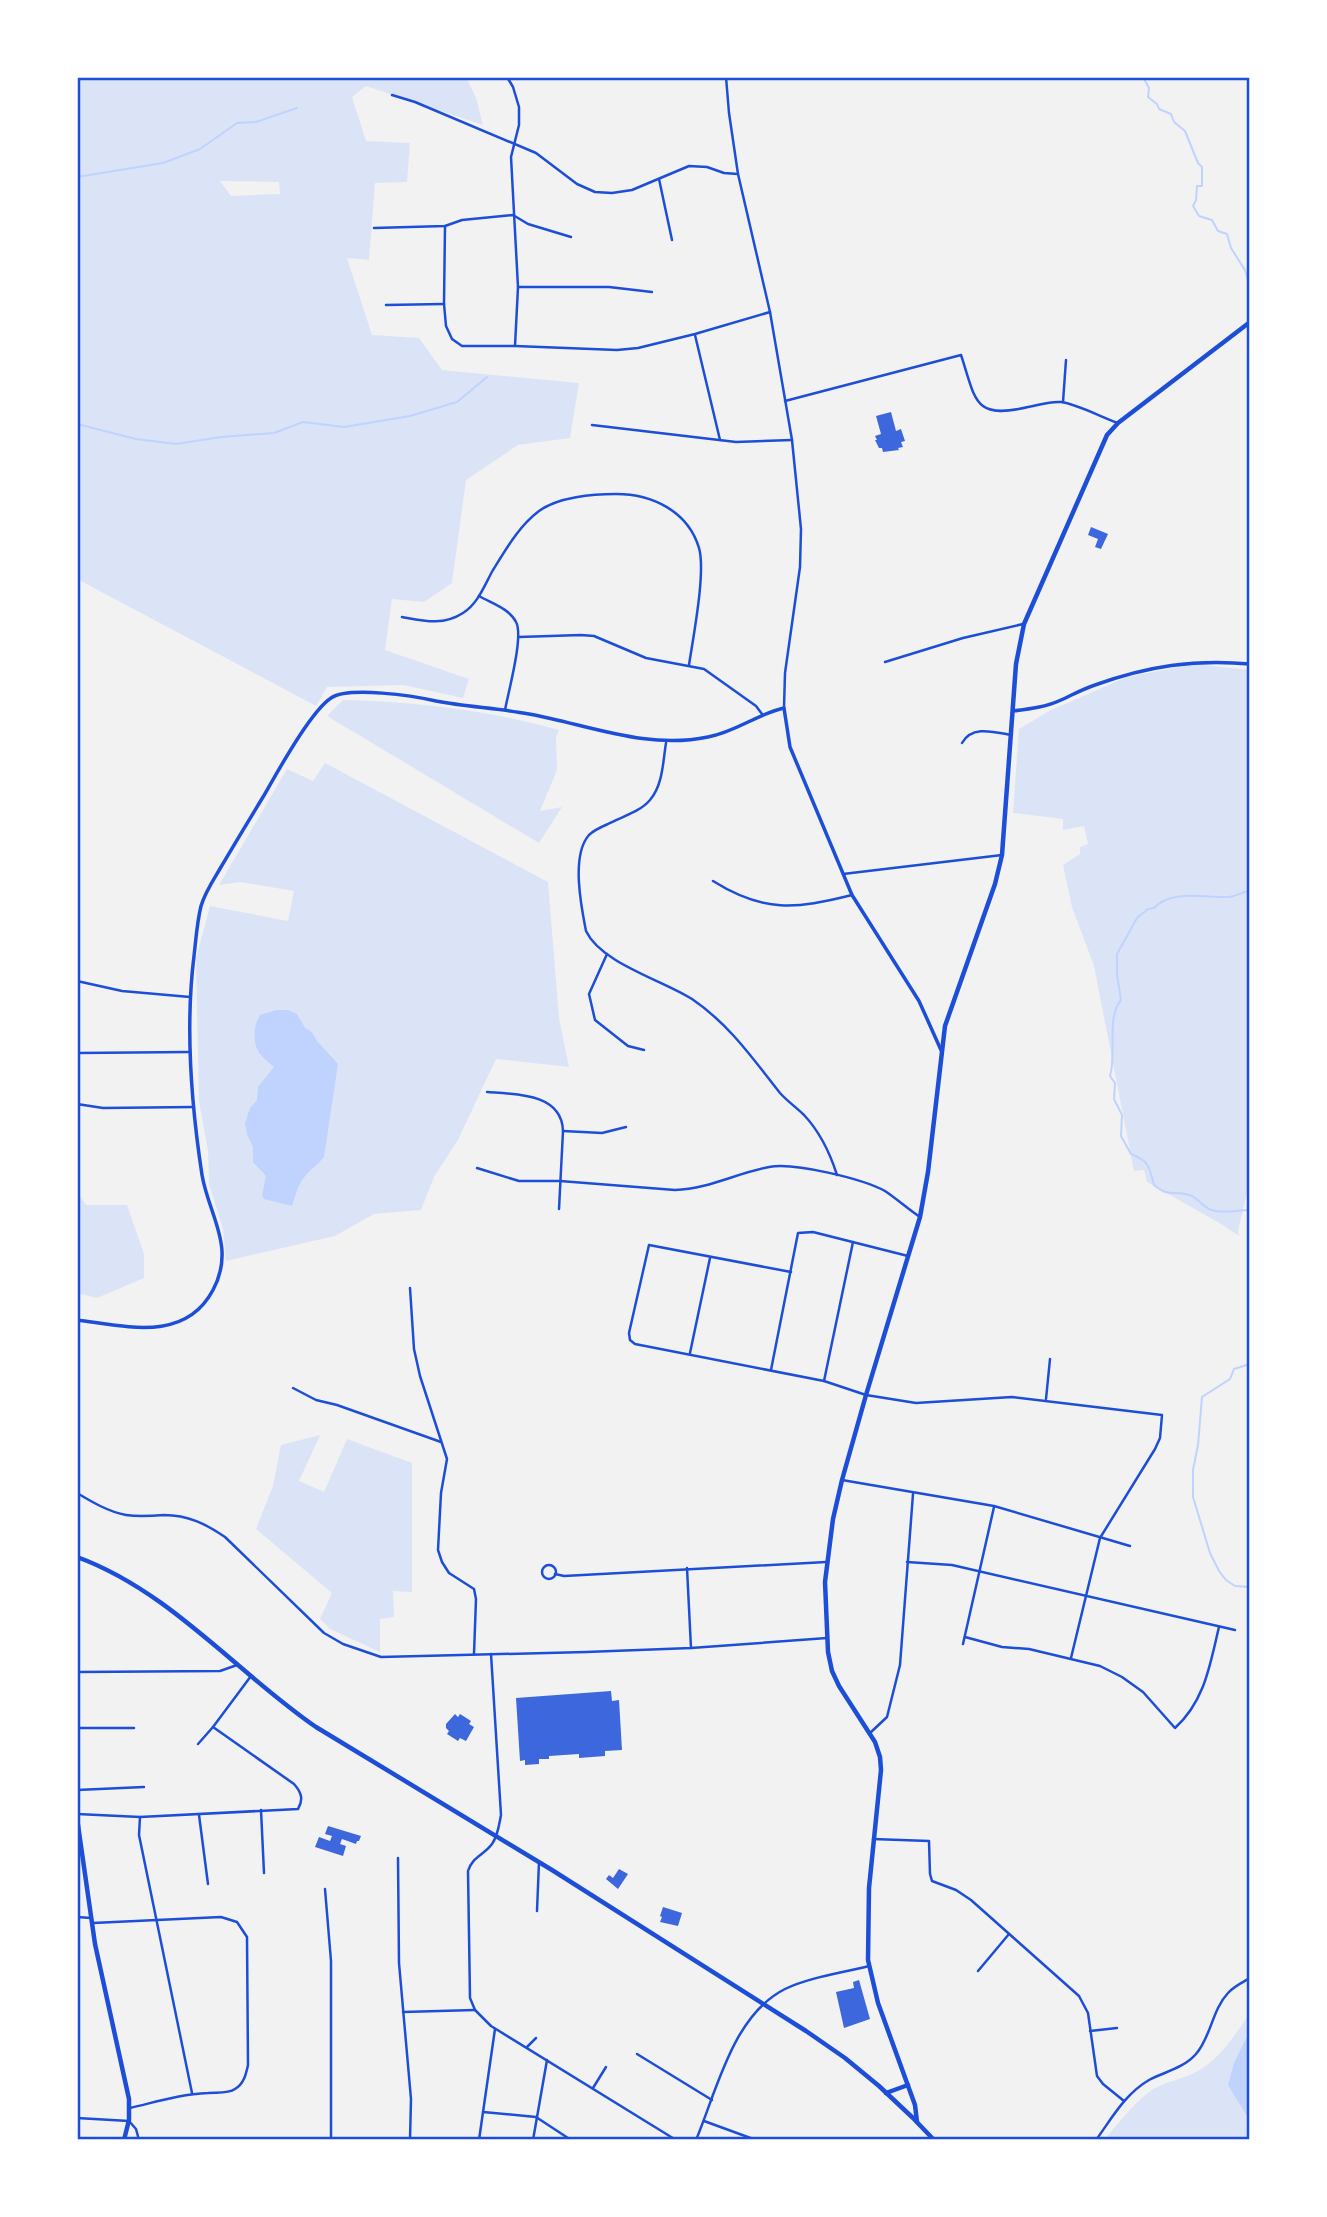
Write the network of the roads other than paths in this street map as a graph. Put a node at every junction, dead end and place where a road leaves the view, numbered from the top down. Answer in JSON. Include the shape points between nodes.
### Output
{"nodes":[{"id":1,"x":506,"y":77,"type":"edge"},
{"id":2,"x":702,"y":77,"type":"edge"},
{"id":3,"x":726,"y":77,"type":"edge"},
{"id":4,"x":392,"y":95,"type":"dead end"},
{"id":5,"x":513,"y":144,"type":"junction"},
{"id":6,"x":738,"y":174,"type":"junction"},
{"id":7,"x":659,"y":180,"type":"junction"},
{"id":8,"x":513,"y":215,"type":"junction"},
{"id":9,"x":445,"y":226,"type":"junction"},
{"id":10,"x":374,"y":228,"type":"dead end"},
{"id":11,"x":571,"y":237,"type":"dead end"},
{"id":12,"x":672,"y":240,"type":"dead end"},
{"id":13,"x":518,"y":288,"type":"junction"},
{"id":14,"x":652,"y":292,"type":"dead end"},
{"id":15,"x":386,"y":304,"type":"dead end"},
{"id":16,"x":444,"y":304,"type":"junction"},
{"id":17,"x":769,"y":312,"type":"junction"},
{"id":18,"x":1250,"y":322,"type":"edge"},
{"id":19,"x":695,"y":334,"type":"junction"},
{"id":20,"x":515,"y":346,"type":"junction"},
{"id":21,"x":1066,"y":360,"type":"dead end"},
{"id":22,"x":785,"y":401,"type":"junction"},
{"id":23,"x":1063,"y":402,"type":"junction"},
{"id":24,"x":1118,"y":423,"type":"junction"},
{"id":25,"x":592,"y":425,"type":"dead end"},
{"id":26,"x":720,"y":440,"type":"junction"},
{"id":27,"x":792,"y":440,"type":"junction"},
{"id":28,"x":479,"y":596,"type":"junction"},
{"id":29,"x":402,"y":617,"type":"dead end"},
{"id":30,"x":1024,"y":624,"type":"junction"},
{"id":31,"x":519,"y":637,"type":"junction"},
{"id":32,"x":885,"y":662,"type":"dead end"},
{"id":33,"x":1250,"y":664,"type":"edge"},
{"id":34,"x":689,"y":665,"type":"junction"},
{"id":35,"x":784,"y":708,"type":"junction"},
{"id":36,"x":505,"y":710,"type":"junction"},
{"id":37,"x":1013,"y":711,"type":"junction"},
{"id":38,"x":762,"y":714,"type":"junction"},
{"id":39,"x":1011,"y":735,"type":"junction"},
{"id":40,"x":666,"y":743,"type":"junction"},
{"id":41,"x":962,"y":743,"type":"dead end"},
{"id":42,"x":1002,"y":855,"type":"junction"},
{"id":43,"x":843,"y":874,"type":"junction"},
{"id":44,"x":713,"y":881,"type":"dead end"},
{"id":45,"x":852,"y":895,"type":"junction"},
{"id":46,"x":607,"y":954,"type":"junction"},
{"id":47,"x":77,"y":981,"type":"edge"},
{"id":48,"x":190,"y":997,"type":"junction"},
{"id":49,"x":644,"y":1050,"type":"dead end"},
{"id":50,"x":940,"y":1050,"type":"junction"},
{"id":51,"x":190,"y":1052,"type":"junction"},
{"id":52,"x":77,"y":1053,"type":"edge"},
{"id":53,"x":487,"y":1092,"type":"dead end"},
{"id":54,"x":77,"y":1104,"type":"edge"},
{"id":55,"x":194,"y":1107,"type":"junction"},
{"id":56,"x":626,"y":1127,"type":"dead end"},
{"id":57,"x":563,"y":1131,"type":"junction"},
{"id":58,"x":477,"y":1168,"type":"dead end"},
{"id":59,"x":837,"y":1175,"type":"junction"},
{"id":60,"x":560,"y":1181,"type":"junction"},
{"id":61,"x":559,"y":1209,"type":"dead end"},
{"id":62,"x":920,"y":1217,"type":"junction"},
{"id":63,"x":853,"y":1242,"type":"junction"},
{"id":64,"x":908,"y":1256,"type":"junction"},
{"id":65,"x":710,"y":1258,"type":"junction"},
{"id":66,"x":791,"y":1272,"type":"junction"},
{"id":67,"x":410,"y":1288,"type":"dead end"},
{"id":68,"x":77,"y":1321,"type":"edge"},
{"id":69,"x":690,"y":1353,"type":"junction"},
{"id":70,"x":1050,"y":1359,"type":"dead end"},
{"id":71,"x":771,"y":1371,"type":"junction"},
{"id":72,"x":824,"y":1381,"type":"junction"},
{"id":73,"x":293,"y":1388,"type":"dead end"},
{"id":74,"x":866,"y":1395,"type":"junction"},
{"id":75,"x":1046,"y":1399,"type":"junction"},
{"id":76,"x":441,"y":1442,"type":"junction"},
{"id":77,"x":842,"y":1480,"type":"junction"},
{"id":78,"x":77,"y":1493,"type":"edge"},
{"id":79,"x":913,"y":1493,"type":"junction"},
{"id":80,"x":994,"y":1506,"type":"junction"},
{"id":81,"x":1100,"y":1538,"type":"junction"},
{"id":82,"x":1130,"y":1546,"type":"dead end"},
{"id":83,"x":77,"y":1557,"type":"edge"},
{"id":84,"x":826,"y":1562,"type":"junction"},
{"id":85,"x":907,"y":1562,"type":"junction"},
{"id":86,"x":687,"y":1568,"type":"junction"},
{"id":87,"x":979,"y":1571,"type":"junction"},
{"id":88,"x":555,"y":1574,"type":"dead end"},
{"id":89,"x":1085,"y":1597,"type":"junction"},
{"id":90,"x":1219,"y":1627,"type":"junction"},
{"id":91,"x":1234,"y":1630,"type":"dead end"},
{"id":92,"x":965,"y":1637,"type":"junction"},
{"id":93,"x":827,"y":1638,"type":"junction"},
{"id":94,"x":963,"y":1644,"type":"dead end"},
{"id":95,"x":691,"y":1648,"type":"junction"},
{"id":96,"x":474,"y":1654,"type":"junction"},
{"id":97,"x":492,"y":1654,"type":"junction"},
{"id":98,"x":1071,"y":1658,"type":"junction"},
{"id":99,"x":238,"y":1665,"type":"junction"},
{"id":100,"x":77,"y":1672,"type":"edge"},
{"id":101,"x":251,"y":1676,"type":"junction"},
{"id":102,"x":213,"y":1727,"type":"junction"},
{"id":103,"x":77,"y":1728,"type":"edge"},
{"id":104,"x":134,"y":1728,"type":"dead end"},
{"id":105,"x":870,"y":1733,"type":"junction"},
{"id":106,"x":198,"y":1744,"type":"dead end"},
{"id":107,"x":144,"y":1787,"type":"dead end"},
{"id":108,"x":77,"y":1790,"type":"edge"},
{"id":109,"x":261,"y":1810,"type":"junction"},
{"id":110,"x":199,"y":1815,"type":"junction"},
{"id":111,"x":77,"y":1816,"type":"edge"},
{"id":112,"x":140,"y":1816,"type":"junction"},
{"id":113,"x":496,"y":1837,"type":"junction"},
{"id":114,"x":873,"y":1839,"type":"junction"},
{"id":115,"x":79,"y":1842,"type":"edge"},
{"id":116,"x":398,"y":1858,"type":"dead end"},
{"id":117,"x":539,"y":1862,"type":"junction"},
{"id":118,"x":264,"y":1873,"type":"dead end"},
{"id":119,"x":208,"y":1884,"type":"dead end"},
{"id":120,"x":325,"y":1889,"type":"dead end"},
{"id":121,"x":537,"y":1911,"type":"dead end"},
{"id":122,"x":77,"y":1917,"type":"edge"},
{"id":123,"x":92,"y":1920,"type":"junction"},
{"id":124,"x":156,"y":1922,"type":"junction"},
{"id":125,"x":1009,"y":1934,"type":"junction"},
{"id":126,"x":869,"y":1966,"type":"junction"},
{"id":127,"x":978,"y":1971,"type":"dead end"},
{"id":128,"x":1250,"y":1978,"type":"edge"},
{"id":129,"x":764,"y":2004,"type":"junction"},
{"id":130,"x":475,"y":2010,"type":"junction"},
{"id":131,"x":403,"y":2012,"type":"junction"},
{"id":132,"x":495,"y":2028,"type":"junction"},
{"id":133,"x":1117,"y":2028,"type":"dead end"},
{"id":134,"x":1090,"y":2031,"type":"junction"},
{"id":135,"x":536,"y":2038,"type":"dead end"},
{"id":136,"x":527,"y":2047,"type":"junction"},
{"id":137,"x":637,"y":2054,"type":"dead end"},
{"id":138,"x":547,"y":2060,"type":"junction"},
{"id":139,"x":606,"y":2067,"type":"dead end"},
{"id":140,"x":908,"y":2085,"type":"junction"},
{"id":141,"x":593,"y":2088,"type":"junction"},
{"id":142,"x":192,"y":2093,"type":"junction"},
{"id":143,"x":887,"y":2093,"type":"junction"},
{"id":144,"x":712,"y":2100,"type":"junction"},
{"id":145,"x":1124,"y":2101,"type":"junction"},
{"id":146,"x":130,"y":2108,"type":"junction"},
{"id":147,"x":482,"y":2112,"type":"junction"},
{"id":148,"x":536,"y":2117,"type":"junction"},
{"id":149,"x":77,"y":2118,"type":"edge"},
{"id":150,"x":704,"y":2120,"type":"junction"},
{"id":151,"x":129,"y":2121,"type":"junction"},
{"id":152,"x":917,"y":2122,"type":"junction"},
{"id":153,"x":124,"y":2140,"type":"edge"},
{"id":154,"x":139,"y":2140,"type":"edge"},
{"id":155,"x":331,"y":2140,"type":"edge"},
{"id":156,"x":410,"y":2140,"type":"edge"},
{"id":157,"x":479,"y":2140,"type":"edge"},
{"id":158,"x":533,"y":2140,"type":"edge"},
{"id":159,"x":571,"y":2140,"type":"edge"},
{"id":160,"x":676,"y":2140,"type":"edge"},
{"id":161,"x":696,"y":2140,"type":"edge"},
{"id":162,"x":756,"y":2140,"type":"edge"},
{"id":163,"x":933,"y":2140,"type":"edge"},
{"id":164,"x":1096,"y":2140,"type":"edge"}],
"edges":[{"from":1,"to":5,"type":"street","via":[[519,107]]},
{"from":2,"to":3,"type":"street"},
{"from":3,"to":6,"type":"street"},
{"from":4,"to":5,"type":"street"},
{"from":5,"to":7,"type":"street","via":[[536,153],[595,192],[632,190]]},
{"from":5,"to":8,"type":"street"},
{"from":6,"to":7,"type":"street","via":[[689,166]]},
{"from":6,"to":17,"type":"street"},
{"from":7,"to":12,"type":"street"},
{"from":8,"to":9,"type":"street"},
{"from":8,"to":11,"type":"street"},
{"from":8,"to":13,"type":"street"},
{"from":9,"to":10,"type":"street"},
{"from":9,"to":16,"type":"street"},
{"from":13,"to":14,"type":"street","via":[[609,286]]},
{"from":13,"to":20,"type":"street"},
{"from":15,"to":16,"type":"street"},
{"from":16,"to":20,"type":"street","via":[[446,326],[462,346]]},
{"from":17,"to":19,"type":"street"},
{"from":17,"to":22,"type":"street"},
{"from":18,"to":24,"type":"main road"},
{"from":19,"to":20,"type":"street","via":[[617,350]]},
{"from":19,"to":26,"type":"street"},
{"from":21,"to":23,"type":"street"},
{"from":22,"to":23,"type":"street","via":[[961,355],[974,395],[989,411],[1004,413]]},
{"from":22,"to":27,"type":"street"},
{"from":23,"to":24,"type":"street"},
{"from":24,"to":30,"type":"main road","via":[[1107,435]]},
{"from":25,"to":26,"type":"street"},
{"from":26,"to":27,"type":"street"},
{"from":27,"to":35,"type":"street","via":[[800,567]]},
{"from":28,"to":29,"type":"street","via":[[467,611],[449,621]]},
{"from":28,"to":31,"type":"street","via":[[516,622]]},
{"from":28,"to":34,"type":"street","via":[[520,530],[540,510],[596,494],[652,498],[690,529],[699,549],[701,570]]},
{"from":30,"to":32,"type":"street"},
{"from":30,"to":37,"type":"main road"},
{"from":31,"to":34,"type":"street","via":[[594,636],[646,658]]},
{"from":31,"to":36,"type":"street"},
{"from":33,"to":37,"type":"street","via":[[1161,665],[1091,686],[1058,702]]},
{"from":34,"to":38,"type":"street","via":[[713,674]]},
{"from":35,"to":38,"type":"street"},
{"from":35,"to":43,"type":"street","via":[[790,747]]},
{"from":36,"to":40,"type":"street"},
{"from":36,"to":48,"type":"street","via":[[393,694],[345,694],[323,704],[206,893]]},
{"from":37,"to":39,"type":"main road"},
{"from":38,"to":40,"type":"street","via":[[708,738]]},
{"from":39,"to":41,"type":"street","via":[[979,730]]},
{"from":39,"to":42,"type":"main road"},
{"from":40,"to":46,"type":"street","via":[[653,796],[595,830],[581,847],[586,930],[590,940]]},
{"from":42,"to":43,"type":"street"},
{"from":42,"to":50,"type":"main road"},
{"from":43,"to":45,"type":"street"},
{"from":44,"to":45,"type":"street","via":[[727,890],[783,907]]},
{"from":45,"to":50,"type":"street","via":[[919,1001]]},
{"from":46,"to":49,"type":"street","via":[[589,995],[595,1020],[628,1046]]},
{"from":46,"to":59,"type":"street","via":[[692,999],[740,1041],[813,1126]]},
{"from":47,"to":48,"type":"street","via":[[122,991]]},
{"from":48,"to":51,"type":"street"},
{"from":50,"to":62,"type":"main road"},
{"from":51,"to":52,"type":"street"},
{"from":51,"to":55,"type":"street"},
{"from":53,"to":57,"type":"street","via":[[545,1101],[559,1114]]},
{"from":54,"to":55,"type":"street"},
{"from":55,"to":68,"type":"street","via":[[205,1188],[223,1248],[208,1299],[183,1319],[162,1328]]},
{"from":56,"to":57,"type":"street","via":[[602,1133]]},
{"from":57,"to":60,"type":"street"},
{"from":58,"to":60,"type":"street","via":[[519,1181]]},
{"from":59,"to":60,"type":"street","via":[[771,1166],[691,1190]]},
{"from":59,"to":62,"type":"street","via":[[885,1191]]},
{"from":60,"to":61,"type":"street"},
{"from":62,"to":64,"type":"main road"},
{"from":63,"to":64,"type":"street"},
{"from":63,"to":66,"type":"street","via":[[798,1233]]},
{"from":63,"to":72,"type":"street"},
{"from":64,"to":74,"type":"main road"},
{"from":65,"to":66,"type":"street"},
{"from":65,"to":69,"type":"street"},
{"from":65,"to":69,"type":"street","via":[[649,1245],[629,1333],[635,1344]]},
{"from":66,"to":71,"type":"street"},
{"from":67,"to":76,"type":"street","via":[[419,1376]]},
{"from":69,"to":71,"type":"street"},
{"from":70,"to":75,"type":"street"},
{"from":71,"to":72,"type":"street"},
{"from":72,"to":74,"type":"street"},
{"from":73,"to":76,"type":"street"},
{"from":74,"to":75,"type":"street","via":[[916,1404]]},
{"from":74,"to":77,"type":"main road"},
{"from":75,"to":81,"type":"street","via":[[1162,1415],[1155,1449]]},
{"from":76,"to":96,"type":"street","via":[[447,1459],[438,1549],[449,1573],[474,1589]]},
{"from":77,"to":79,"type":"street"},
{"from":77,"to":84,"type":"main road"},
{"from":78,"to":96,"type":"street","via":[[124,1514],[168,1515],[208,1525],[309,1620],[343,1644],[382,1657]]},
{"from":79,"to":80,"type":"street"},
{"from":79,"to":85,"type":"street"},
{"from":80,"to":81,"type":"street"},
{"from":80,"to":87,"type":"street"},
{"from":81,"to":82,"type":"street"},
{"from":81,"to":89,"type":"street"},
{"from":83,"to":99,"type":"main road","via":[[147,1593]]},
{"from":84,"to":86,"type":"street"},
{"from":84,"to":93,"type":"main road"},
{"from":85,"to":87,"type":"street"},
{"from":85,"to":105,"type":"street","via":[[900,1665],[887,1717]]},
{"from":86,"to":88,"type":"street"},
{"from":86,"to":95,"type":"street"},
{"from":87,"to":89,"type":"street"},
{"from":87,"to":92,"type":"street"},
{"from":89,"to":90,"type":"street"},
{"from":89,"to":98,"type":"street"},
{"from":90,"to":91,"type":"street"},
{"from":90,"to":98,"type":"street","via":[[1200,1696],[1175,1728],[1143,1692],[1122,1677]]},
{"from":92,"to":94,"type":"street"},
{"from":92,"to":98,"type":"street"},
{"from":93,"to":95,"type":"street"},
{"from":93,"to":105,"type":"main road","via":[[832,1671]]},
{"from":95,"to":97,"type":"street"},
{"from":96,"to":97,"type":"street"},
{"from":97,"to":113,"type":"street","via":[[501,1808]]},
{"from":99,"to":100,"type":"street","via":[[206,1672]]},
{"from":99,"to":101,"type":"main road"},
{"from":101,"to":102,"type":"street"},
{"from":101,"to":113,"type":"main road","via":[[316,1727]]},
{"from":102,"to":106,"type":"street"},
{"from":102,"to":109,"type":"street","via":[[300,1791],[298,1809]]},
{"from":103,"to":104,"type":"street"},
{"from":105,"to":114,"type":"main road","via":[[881,1770]]},
{"from":107,"to":108,"type":"street"},
{"from":109,"to":110,"type":"street"},
{"from":109,"to":118,"type":"street"},
{"from":110,"to":112,"type":"street"},
{"from":110,"to":119,"type":"street"},
{"from":111,"to":112,"type":"street"},
{"from":111,"to":115,"type":"main road"},
{"from":112,"to":124,"type":"street","via":[[139,1835]]},
{"from":113,"to":117,"type":"main road"},
{"from":113,"to":130,"type":"street","via":[[468,1871],[469,1995]]},
{"from":114,"to":125,"type":"street","via":[[929,1841],[932,1881],[968,1897]]},
{"from":114,"to":126,"type":"main road"},
{"from":115,"to":123,"type":"main road"},
{"from":116,"to":131,"type":"street"},
{"from":117,"to":121,"type":"street"},
{"from":117,"to":129,"type":"main road"},
{"from":120,"to":155,"type":"street","via":[[331,1961]]},
{"from":122,"to":123,"type":"street"},
{"from":123,"to":124,"type":"street"},
{"from":123,"to":146,"type":"main road"},
{"from":124,"to":142,"type":"street"},
{"from":124,"to":142,"type":"street","via":[[222,1917],[237,1922],[247,1937],[246,2075],[229,2092]]},
{"from":125,"to":127,"type":"street"},
{"from":125,"to":134,"type":"street","via":[[1082,1999]]},
{"from":126,"to":129,"type":"street","via":[[792,1986]]},
{"from":126,"to":140,"type":"main road"},
{"from":128,"to":145,"type":"street","via":[[1222,2000],[1194,2057],[1147,2081]]},
{"from":129,"to":143,"type":"main road","via":[[838,2053]]},
{"from":129,"to":144,"type":"street","via":[[740,2034]]},
{"from":130,"to":131,"type":"street"},
{"from":130,"to":132,"type":"street"},
{"from":131,"to":156,"type":"street"},
{"from":132,"to":136,"type":"street"},
{"from":132,"to":147,"type":"street"},
{"from":133,"to":134,"type":"street"},
{"from":134,"to":145,"type":"street","via":[[1096,2074]]},
{"from":135,"to":136,"type":"street"},
{"from":136,"to":138,"type":"street"},
{"from":137,"to":144,"type":"street"},
{"from":138,"to":141,"type":"street"},
{"from":138,"to":148,"type":"street"},
{"from":139,"to":141,"type":"street"},
{"from":140,"to":143,"type":"main road"},
{"from":140,"to":152,"type":"main road"},
{"from":141,"to":160,"type":"street"},
{"from":142,"to":146,"type":"street"},
{"from":143,"to":152,"type":"main road"},
{"from":144,"to":150,"type":"street"},
{"from":145,"to":164,"type":"street"},
{"from":146,"to":151,"type":"main road"},
{"from":147,"to":148,"type":"street"},
{"from":147,"to":157,"type":"street"},
{"from":148,"to":158,"type":"street"},
{"from":148,"to":159,"type":"street"},
{"from":149,"to":151,"type":"street"},
{"from":150,"to":161,"type":"street"},
{"from":150,"to":162,"type":"street"},
{"from":151,"to":153,"type":"main road"},
{"from":151,"to":154,"type":"street"},
{"from":152,"to":163,"type":"main road"}]}
